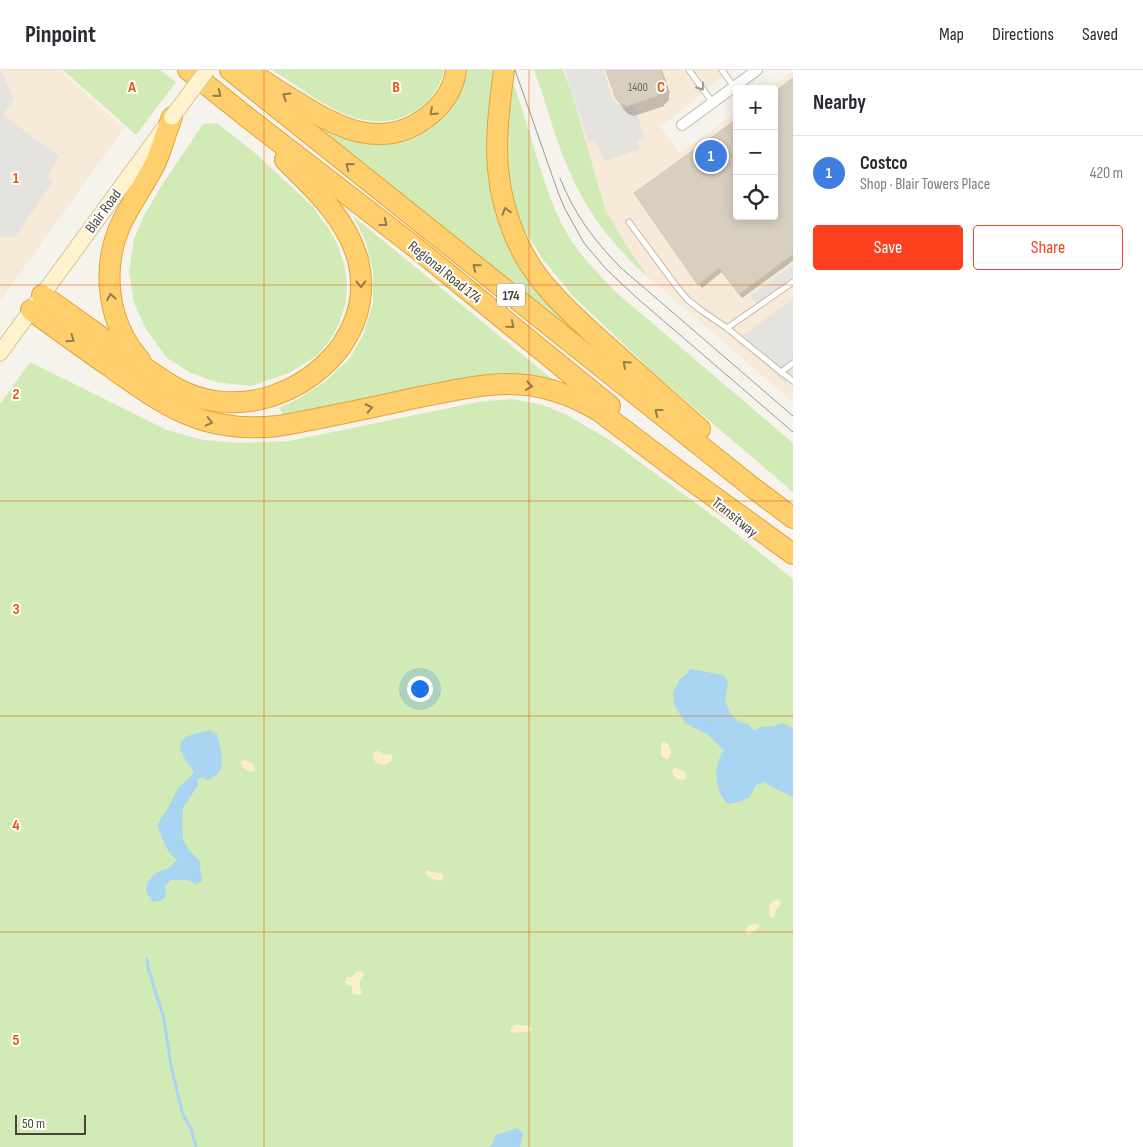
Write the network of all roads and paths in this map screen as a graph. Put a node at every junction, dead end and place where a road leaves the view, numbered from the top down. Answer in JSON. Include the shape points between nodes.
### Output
{"nodes":[{"id":1,"x":188,"y":70,"type":"edge"},
{"id":2,"x":207,"y":70,"type":"edge"},
{"id":3,"x":230,"y":70,"type":"edge"},
{"id":4,"x":247,"y":70,"type":"edge"},
{"id":5,"x":456,"y":70,"type":"edge"},
{"id":6,"x":689,"y":70,"type":"edge"},
{"id":7,"x":722,"y":70,"type":"edge"},
{"id":8,"x":757,"y":70,"type":"edge"},
{"id":9,"x":503,"y":79,"type":"edge"},
{"id":10,"x":737,"y":85,"type":"edge"},
{"id":11,"x":733,"y":86,"type":"edge"},
{"id":12,"x":733,"y":88,"type":"edge"},
{"id":13,"x":713,"y":103,"type":"junction"},
{"id":14,"x":172,"y":117,"type":"junction"},
{"id":15,"x":248,"y":118,"type":"junction"},
{"id":16,"x":682,"y":125,"type":"dead end"},
{"id":17,"x":629,"y":222,"type":"dead end"},
{"id":18,"x":793,"y":282,"type":"edge"},
{"id":19,"x":37,"y":303,"type":"junction"},
{"id":20,"x":727,"y":328,"type":"junction"},
{"id":21,"x":0,"y":353,"type":"edge"},
{"id":22,"x":793,"y":363,"type":"edge"},
{"id":23,"x":149,"y":370,"type":"junction"},
{"id":24,"x":781,"y":372,"type":"junction"},
{"id":25,"x":793,"y":381,"type":"edge"},
{"id":26,"x":677,"y":470,"type":"junction"},
{"id":27,"x":793,"y":513,"type":"edge"},
{"id":28,"x":793,"y":518,"type":"edge"},
{"id":29,"x":773,"y":547,"type":"dead end"},
{"id":30,"x":793,"y":553,"type":"edge"}],
"edges":[{"from":1,"to":15,"type":"highway","name":"Regional Road 174","number":"174","one_way":true},
{"from":2,"to":14,"type":"main road","name":"Blair Road","bridge":true},
{"from":28,"to":3,"type":"highway","name":"Regional Road 174","number":"174","one_way":true},
{"from":5,"to":4,"type":"highway","one_way":true,"via":[[454,82],[432,113],[405,130],[383,134],[339,126]]},
{"from":6,"to":13,"type":"lane","one_way":true},
{"from":7,"to":11,"type":"lane"},
{"from":8,"to":10,"type":"street"},
{"from":27,"to":9,"type":"highway","one_way":true,"via":[[592,333],[539,278],[516,239],[501,191],[497,143]]},
{"from":12,"to":13,"type":"street"},
{"from":13,"to":16,"type":"street"},
{"from":14,"to":19,"type":"main road","name":"Blair Road"},
{"from":23,"to":14,"type":"highway","one_way":true,"via":[[127,341],[115,315],[109,284],[110,258],[120,226],[155,164]]},
{"from":15,"to":23,"type":"highway","one_way":true,"via":[[252,128],[318,194],[344,228],[360,269],[361,292],[356,316],[343,344],[320,370],[293,388],[262,400],[240,403],[203,399],[183,392]]},
{"from":15,"to":30,"type":"highway","name":"Regional Road 174","number":"174","one_way":true,"via":[[415,248]]},
{"from":17,"to":20,"type":"lane","via":[[688,300]]},
{"from":18,"to":20,"type":"lane"},
{"from":19,"to":21,"type":"main road","name":"Blair Road"},
{"from":19,"to":23,"type":"highway"},
{"from":19,"to":26,"type":"highway","one_way":true,"via":[[156,398],[211,423],[244,427],[278,426],[472,387],[520,385],[560,393],[587,404]]},
{"from":20,"to":24,"type":"lane"},
{"from":22,"to":24,"type":"lane"},
{"from":24,"to":25,"type":"lane"},
{"from":26,"to":29,"type":"lane","name":"Transitway"},
{"from":26,"to":30,"type":"highway"}]}
